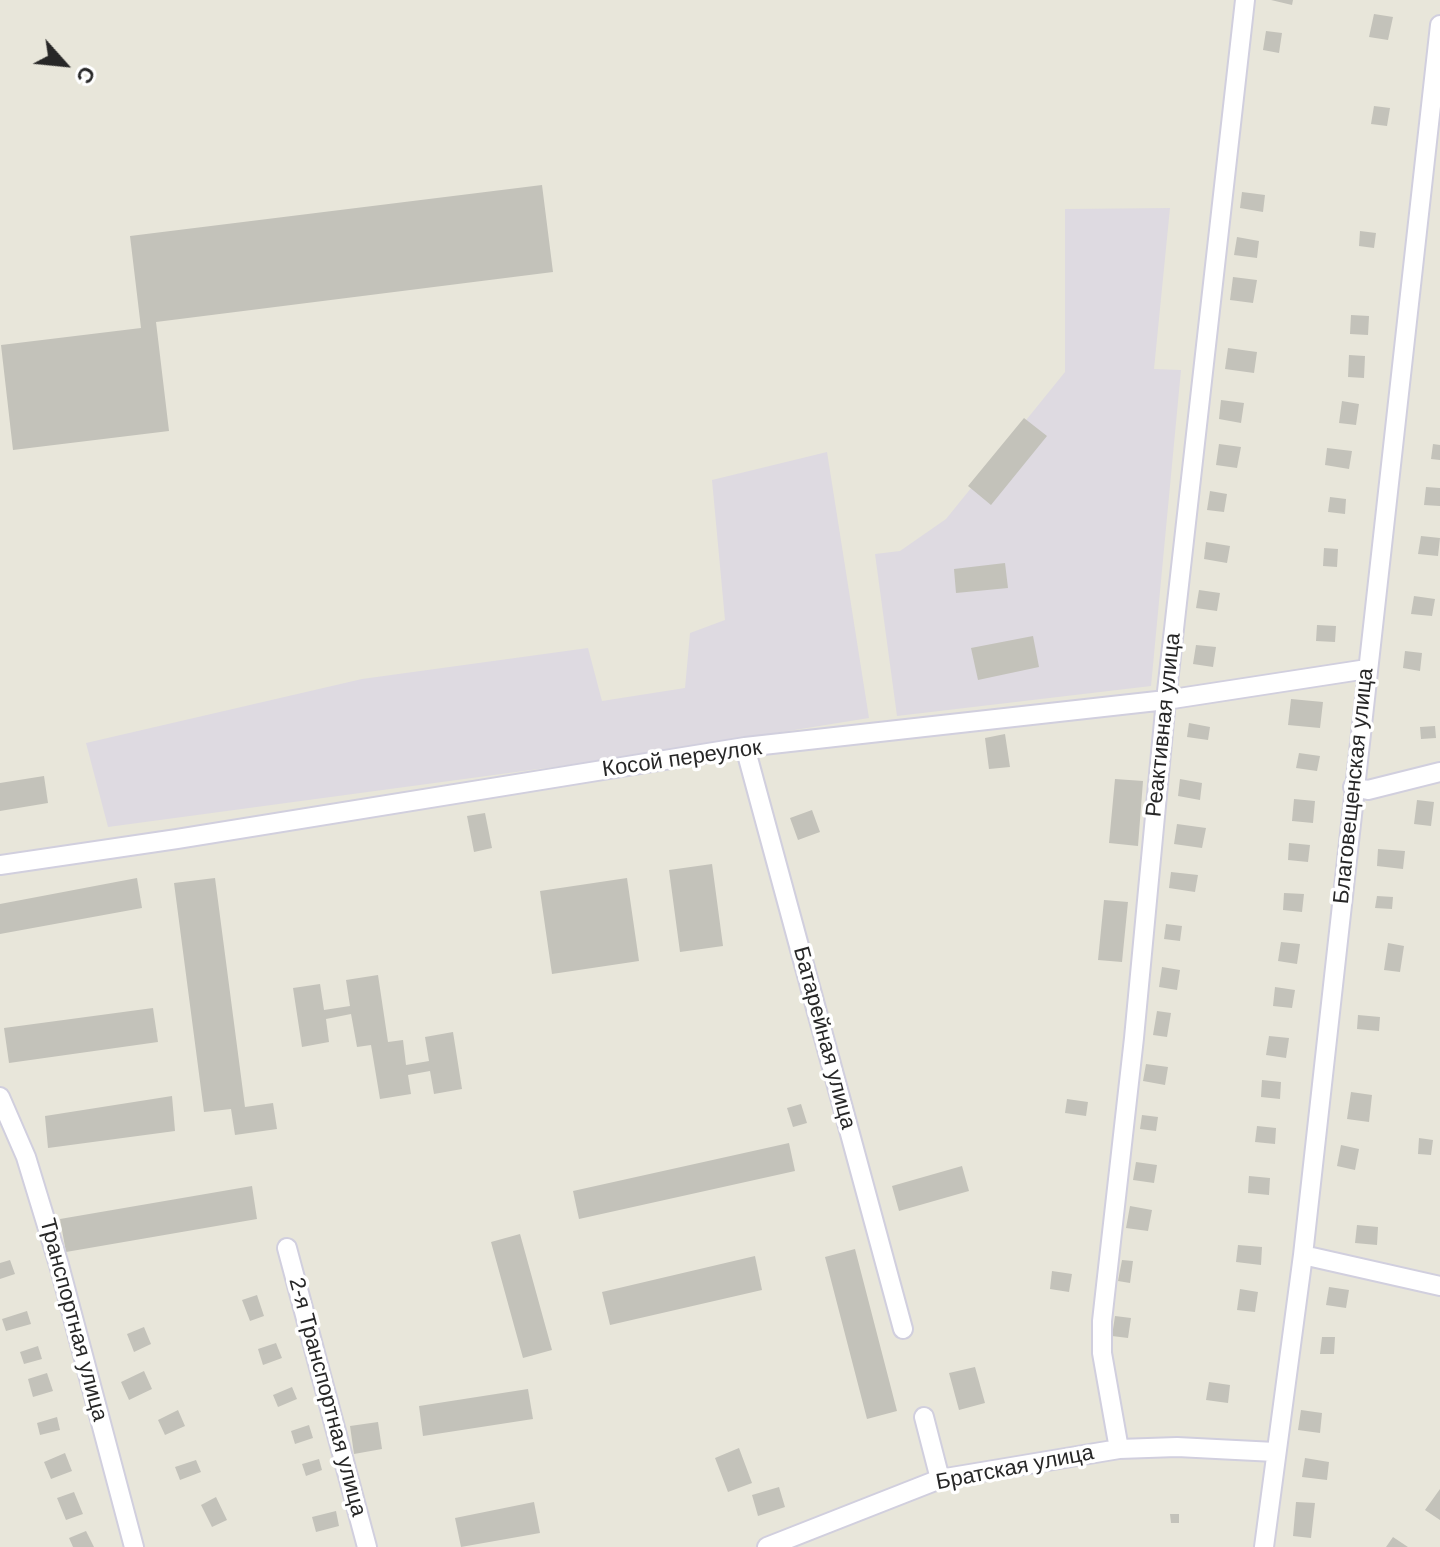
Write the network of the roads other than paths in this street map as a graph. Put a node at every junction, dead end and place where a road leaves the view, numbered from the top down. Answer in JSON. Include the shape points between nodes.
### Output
{"nodes":[{"id":1,"x":1245,"y":0,"type":"edge"},
{"id":2,"x":1440,"y":25,"type":"edge"},
{"id":3,"x":1438,"y":59,"type":"edge"},
{"id":4,"x":1367,"y":669,"type":"junction"},
{"id":5,"x":1166,"y":700,"type":"junction"},
{"id":6,"x":745,"y":747,"type":"junction"},
{"id":7,"x":1440,"y":772,"type":"edge"},
{"id":8,"x":1353,"y":787,"type":"junction"},
{"id":9,"x":0,"y":865,"type":"edge"},
{"id":10,"x":0,"y":1097,"type":"edge"},
{"id":11,"x":287,"y":1248,"type":"dead end"},
{"id":12,"x":1303,"y":1255,"type":"junction"},
{"id":13,"x":1440,"y":1286,"type":"edge"},
{"id":14,"x":903,"y":1329,"type":"dead end"},
{"id":15,"x":924,"y":1417,"type":"dead end"},
{"id":16,"x":1119,"y":1449,"type":"junction"},
{"id":17,"x":1275,"y":1452,"type":"junction"},
{"id":18,"x":940,"y":1479,"type":"junction"},
{"id":19,"x":134,"y":1547,"type":"edge"},
{"id":20,"x":367,"y":1547,"type":"edge"},
{"id":21,"x":767,"y":1547,"type":"edge"},
{"id":22,"x":1264,"y":1547,"type":"edge"}],
"edges":[{"from":1,"to":5,"type":"street","name":"Реактивная улица"},
{"from":2,"to":3,"type":"street","name":"Благовещенская улица"},
{"from":3,"to":4,"type":"street","name":"Благовещенская улица"},
{"from":4,"to":5,"type":"street","name":"Косой переулок"},
{"from":4,"to":8,"type":"street","name":"Благовещенская улица"},
{"from":5,"to":6,"type":"street","name":"Косой переулок"},
{"from":5,"to":16,"type":"street","name":"Реактивная улица","via":[[1102,1321],[1102,1353]]},
{"from":6,"to":9,"type":"street","name":"Косой переулок"},
{"from":6,"to":14,"type":"street","name":"Батарейная улица"},
{"from":7,"to":8,"type":"street","via":[[1368,790]]},
{"from":8,"to":12,"type":"street","name":"Благовещенская улица"},
{"from":10,"to":19,"type":"street","name":"Транспортная улица","via":[[26,1157],[59,1265]]},
{"from":11,"to":20,"type":"street","name":"2-я Транспортная улица"},
{"from":12,"to":13,"type":"street"},
{"from":12,"to":17,"type":"street","name":"Благовещенская улица"},
{"from":15,"to":18,"type":"street"},
{"from":16,"to":17,"type":"street","name":"Братская улица"},
{"from":16,"to":18,"type":"street","name":"Братская улица"},
{"from":17,"to":22,"type":"street","name":"Благовещенская улица"},
{"from":18,"to":21,"type":"street","name":"Братская улица"}]}
